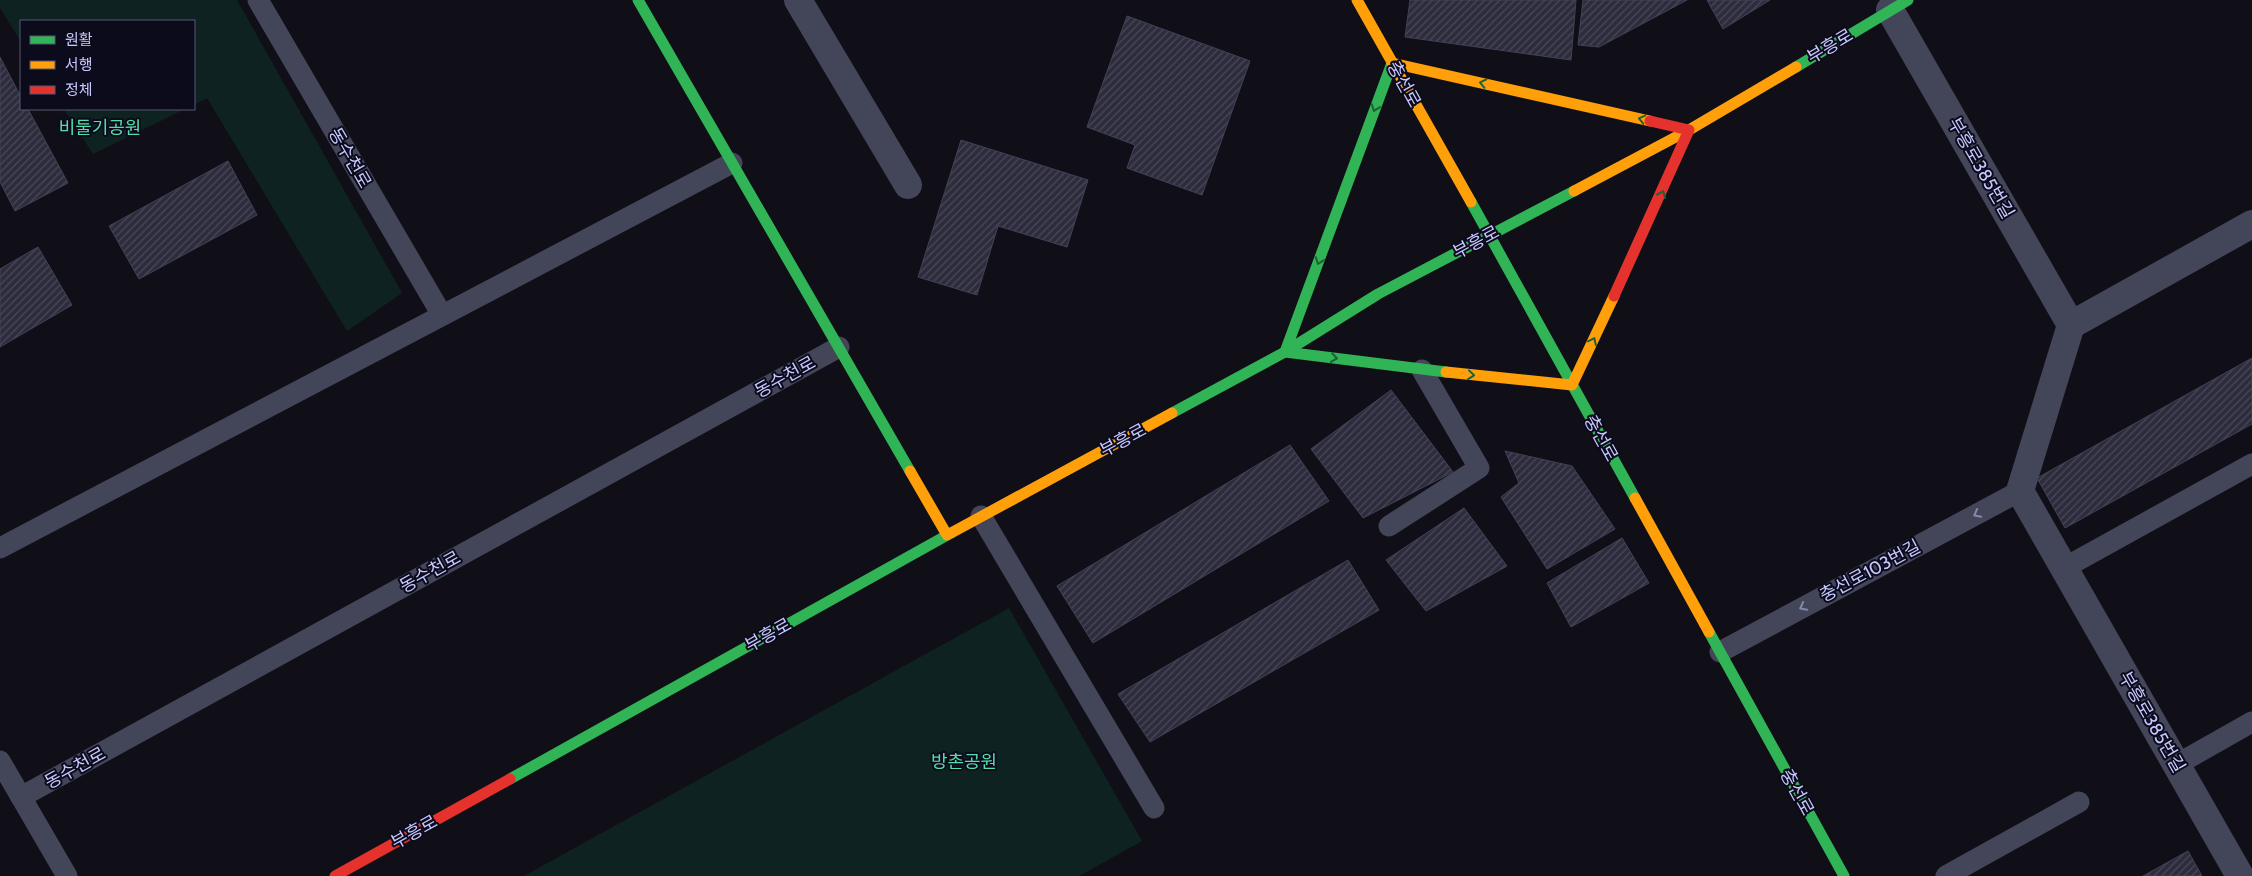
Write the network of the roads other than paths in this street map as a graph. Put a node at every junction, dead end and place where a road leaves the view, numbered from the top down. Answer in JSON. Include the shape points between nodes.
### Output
{"nodes":[{"id":1,"x":258,"y":0,"type":"edge"},
{"id":2,"x":638,"y":0,"type":"edge"},
{"id":3,"x":798,"y":0,"type":"edge"},
{"id":4,"x":1357,"y":0,"type":"edge"},
{"id":5,"x":1894,"y":3,"type":"edge"},
{"id":6,"x":1392,"y":63,"type":"junction"},
{"id":7,"x":1689,"y":130,"type":"junction"},
{"id":8,"x":732,"y":163,"type":"junction"},
{"id":9,"x":908,"y":185,"type":"dead end"},
{"id":10,"x":2252,"y":224,"type":"edge"},
{"id":11,"x":1489,"y":235,"type":"junction"},
{"id":12,"x":442,"y":315,"type":"junction"},
{"id":13,"x":2071,"y":325,"type":"junction"},
{"id":14,"x":839,"y":348,"type":"junction"},
{"id":15,"x":1285,"y":352,"type":"junction"},
{"id":16,"x":1422,"y":370,"type":"junction"},
{"id":17,"x":1572,"y":385,"type":"junction"},
{"id":18,"x":2252,"y":464,"type":"edge"},
{"id":19,"x":2020,"y":491,"type":"junction"},
{"id":20,"x":981,"y":516,"type":"junction"},
{"id":21,"x":1389,"y":526,"type":"dead end"},
{"id":22,"x":948,"y":535,"type":"junction"},
{"id":23,"x":0,"y":548,"type":"edge"},
{"id":24,"x":2064,"y":568,"type":"junction"},
{"id":25,"x":1720,"y":652,"type":"junction"},
{"id":26,"x":2252,"y":722,"type":"edge"},
{"id":27,"x":0,"y":761,"type":"edge"},
{"id":28,"x":2176,"y":765,"type":"junction"},
{"id":29,"x":21,"y":797,"type":"junction"},
{"id":30,"x":2079,"y":802,"type":"dead end"},
{"id":31,"x":1154,"y":808,"type":"dead end"},
{"id":32,"x":67,"y":876,"type":"edge"},
{"id":33,"x":335,"y":876,"type":"edge"},
{"id":34,"x":1844,"y":876,"type":"edge"},
{"id":35,"x":1946,"y":876,"type":"edge"},
{"id":36,"x":2240,"y":876,"type":"edge"}],
"edges":[{"from":1,"to":12,"type":"lane","name":"동수천로"},
{"from":2,"to":8,"type":"street"},
{"from":3,"to":9,"type":"street"},
{"from":4,"to":6,"type":"street","name":"충선로"},
{"from":5,"to":7,"type":"street","name":"부흥로"},
{"from":5,"to":13,"type":"street","name":"부흥로385번길"},
{"from":7,"to":6,"type":"street","one_way":true},
{"from":6,"to":11,"type":"street","name":"충선로"},
{"from":6,"to":15,"type":"street","one_way":true},
{"from":7,"to":11,"type":"street","name":"부흥로"},
{"from":17,"to":7,"type":"street","one_way":true},
{"from":8,"to":12,"type":"lane"},
{"from":8,"to":14,"type":"street"},
{"from":10,"to":13,"type":"street"},
{"from":11,"to":15,"type":"street","name":"부흥로","via":[[1378,294]]},
{"from":11,"to":17,"type":"street","name":"충선로"},
{"from":12,"to":23,"type":"lane"},
{"from":13,"to":19,"type":"street"},
{"from":14,"to":22,"type":"street"},
{"from":14,"to":29,"type":"lane","name":"동수천로"},
{"from":15,"to":16,"type":"street","one_way":true},
{"from":15,"to":20,"type":"street","name":"부흥로"},
{"from":16,"to":17,"type":"street","one_way":true},
{"from":16,"to":21,"type":"lane","via":[[1479,468]]},
{"from":17,"to":25,"type":"street","name":"충선로"},
{"from":18,"to":24,"type":"lane"},
{"from":19,"to":24,"type":"street","name":"부흥로385번길"},
{"from":19,"to":25,"type":"lane","name":"충선로103번길","one_way":true},
{"from":20,"to":22,"type":"street","name":"부흥로"},
{"from":20,"to":31,"type":"lane"},
{"from":22,"to":33,"type":"street","name":"부흥로"},
{"from":24,"to":28,"type":"street","name":"부흥로385번길"},
{"from":25,"to":34,"type":"street","name":"충선로"},
{"from":26,"to":28,"type":"lane"},
{"from":27,"to":29,"type":"lane"},
{"from":28,"to":36,"type":"street","name":"부흥로385번길"},
{"from":29,"to":32,"type":"lane"},
{"from":30,"to":35,"type":"lane"}]}
